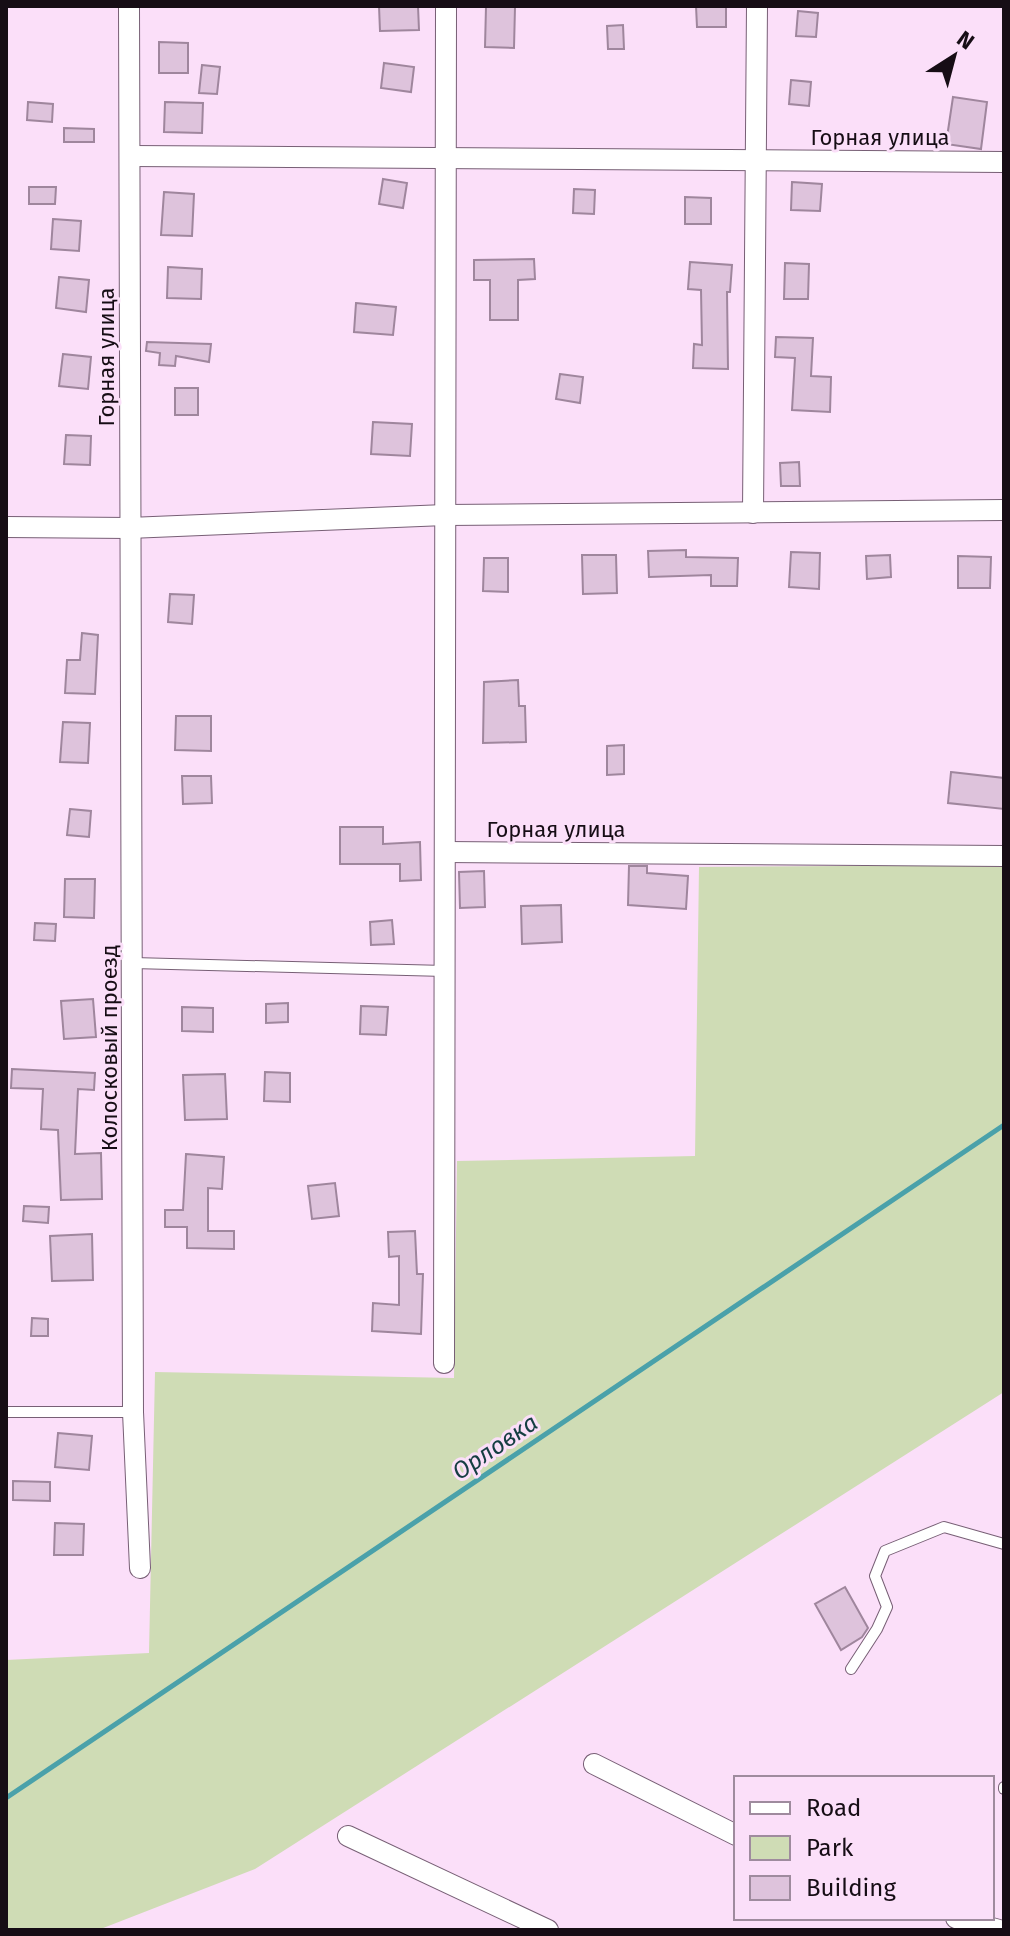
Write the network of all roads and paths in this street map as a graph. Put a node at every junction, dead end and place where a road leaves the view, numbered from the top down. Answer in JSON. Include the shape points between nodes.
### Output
{"nodes":[{"id":1,"x":129,"y":6,"type":"edge"},
{"id":2,"x":446,"y":6,"type":"edge"},
{"id":3,"x":757,"y":6,"type":"edge"},
{"id":4,"x":131,"y":156,"type":"junction"},
{"id":5,"x":446,"y":158,"type":"junction"},
{"id":6,"x":756,"y":160,"type":"junction"},
{"id":7,"x":1004,"y":162,"type":"edge"},
{"id":8,"x":1004,"y":510,"type":"edge"},
{"id":9,"x":753,"y":513,"type":"junction"},
{"id":10,"x":445,"y":515,"type":"junction"},
{"id":11,"x":6,"y":527,"type":"edge"},
{"id":12,"x":129,"y":528,"type":"junction"},
{"id":13,"x":445,"y":852,"type":"junction"},
{"id":14,"x":1004,"y":856,"type":"edge"},
{"id":15,"x":133,"y":963,"type":"junction"},
{"id":16,"x":445,"y":971,"type":"junction"},
{"id":17,"x":444,"y":1363,"type":"dead end"},
{"id":18,"x":6,"y":1412,"type":"edge"},
{"id":19,"x":133,"y":1412,"type":"junction"},
{"id":20,"x":1004,"y":1544,"type":"edge"},
{"id":21,"x":140,"y":1568,"type":"dead end"},
{"id":22,"x":851,"y":1669,"type":"dead end"},
{"id":23,"x":594,"y":1764,"type":"dead end"},
{"id":24,"x":734,"y":1834,"type":"edge"},
{"id":25,"x":348,"y":1836,"type":"dead end"},
{"id":26,"x":963,"y":1920,"type":"edge"},
{"id":27,"x":548,"y":1930,"type":"edge"},
{"id":28,"x":999,"y":1930,"type":"edge"}],
"edges":[{"from":1,"to":4,"type":"street","name":"Горная улица"},
{"from":2,"to":5,"type":"street"},
{"from":3,"to":6,"type":"street"},
{"from":4,"to":5,"type":"street","name":"Горная улица"},
{"from":4,"to":12,"type":"street","name":"Горная улица"},
{"from":5,"to":6,"type":"street","name":"Горная улица"},
{"from":5,"to":10,"type":"street"},
{"from":6,"to":7,"type":"street","name":"Горная улица"},
{"from":6,"to":9,"type":"street"},
{"from":8,"to":9,"type":"street"},
{"from":9,"to":10,"type":"street"},
{"from":10,"to":12,"type":"street"},
{"from":10,"to":13,"type":"street"},
{"from":11,"to":12,"type":"street"},
{"from":12,"to":15,"type":"street","name":"Колосковый проезд"},
{"from":13,"to":14,"type":"street","name":"Горная улица"},
{"from":13,"to":16,"type":"street"},
{"from":15,"to":16,"type":"lane"},
{"from":15,"to":19,"type":"street","name":"Колосковый проезд"},
{"from":16,"to":17,"type":"street"},
{"from":18,"to":19,"type":"lane"},
{"from":19,"to":21,"type":"street","name":"Колосковый проезд"},
{"from":20,"to":22,"type":"lane","via":[[944,1527],[885,1551],[875,1576],[887,1607]]},
{"from":23,"to":24,"type":"street"},
{"from":25,"to":27,"type":"street"},
{"from":26,"to":28,"type":"street"}]}
